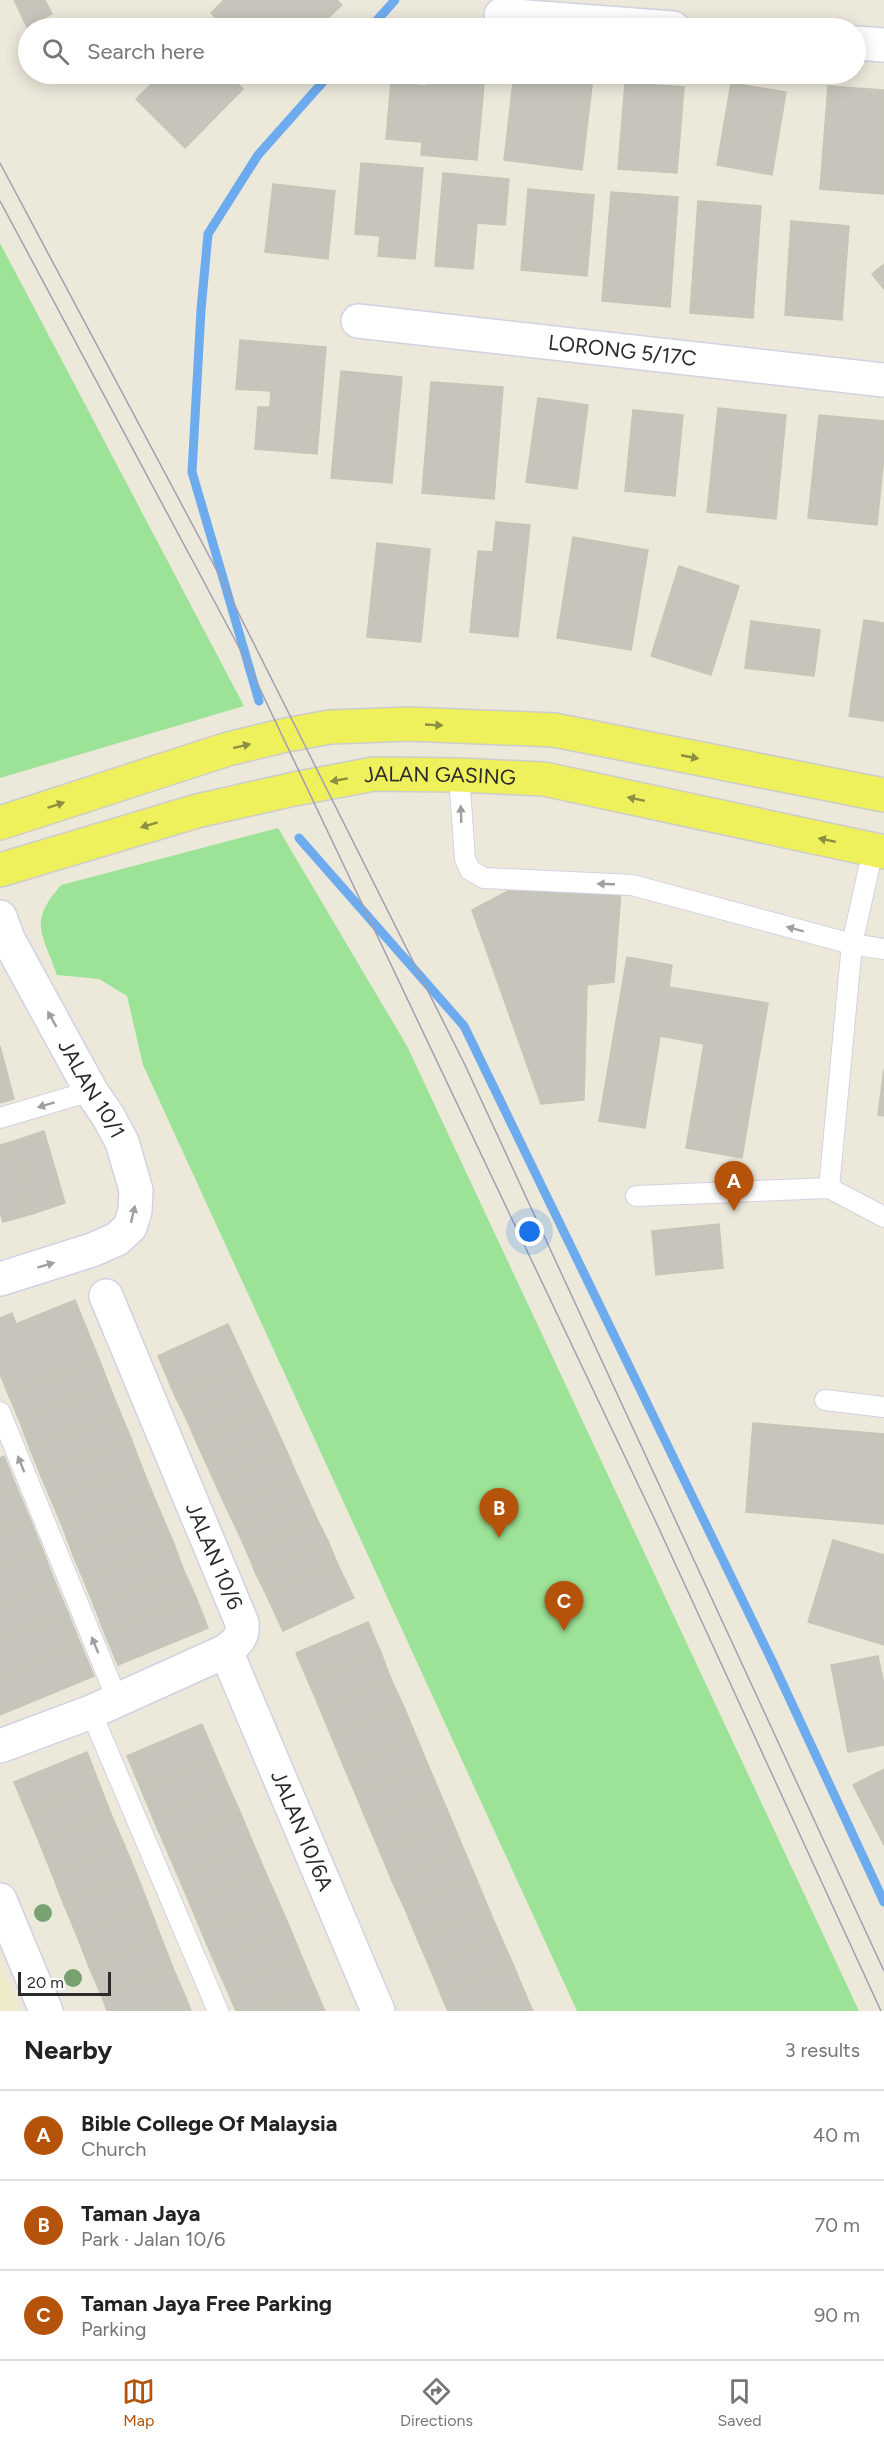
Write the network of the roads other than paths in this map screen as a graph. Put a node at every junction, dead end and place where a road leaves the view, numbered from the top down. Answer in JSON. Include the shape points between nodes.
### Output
{"nodes":[{"id":1,"x":501,"y":15,"type":"dead end"},
{"id":2,"x":541,"y":18,"type":"edge"},
{"id":3,"x":866,"y":44,"type":"edge"},
{"id":4,"x":884,"y":45,"type":"edge"},
{"id":5,"x":358,"y":321,"type":"dead end"},
{"id":6,"x":884,"y":380,"type":"edge"},
{"id":7,"x":459,"y":775,"type":"junction"},
{"id":8,"x":884,"y":795,"type":"edge"},
{"id":9,"x":0,"y":823,"type":"edge"},
{"id":10,"x":878,"y":851,"type":"edge"},
{"id":11,"x":0,"y":870,"type":"edge"},
{"id":12,"x":3,"y":932,"type":"edge"},
{"id":13,"x":852,"y":944,"type":"junction"},
{"id":14,"x":884,"y":949,"type":"edge"},
{"id":15,"x":91,"y":1091,"type":"junction"},
{"id":16,"x":0,"y":1118,"type":"edge"},
{"id":17,"x":829,"y":1188,"type":"junction"},
{"id":18,"x":636,"y":1196,"type":"dead end"},
{"id":19,"x":884,"y":1218,"type":"edge"},
{"id":20,"x":0,"y":1279,"type":"edge"},
{"id":21,"x":106,"y":1296,"type":"dead end"},
{"id":22,"x":825,"y":1400,"type":"dead end"},
{"id":23,"x":884,"y":1407,"type":"edge"},
{"id":24,"x":0,"y":1412,"type":"edge"},
{"id":25,"x":226,"y":1651,"type":"junction"},
{"id":26,"x":104,"y":1705,"type":"junction"},
{"id":27,"x":0,"y":1746,"type":"edge"},
{"id":28,"x":0,"y":1900,"type":"edge"},
{"id":29,"x":46,"y":2011,"type":"edge"},
{"id":30,"x":218,"y":2011,"type":"edge"},
{"id":31,"x":378,"y":2011,"type":"edge"}],
"edges":[{"from":1,"to":2,"type":"street"},
{"from":3,"to":4,"type":"street"},
{"from":5,"to":6,"type":"street","name":"LORONG 5/17C"},
{"from":10,"to":7,"type":"main road","name":"JALAN GASING","one_way":true,"via":[[544,779]]},
{"from":7,"to":11,"type":"main road","name":"JALAN GASING","one_way":true,"via":[[374,774],[294,789],[197,811]]},
{"from":13,"to":7,"type":"lane","one_way":true,"via":[[633,885],[484,878],[470,870],[465,859]]},
{"from":9,"to":8,"type":"main road","one_way":true,"via":[[228,749],[330,727],[410,724],[554,730]]},
{"from":10,"to":13,"type":"lane"},
{"from":15,"to":12,"type":"street","name":"JALAN 10/1","one_way":true},
{"from":13,"to":14,"type":"lane"},
{"from":13,"to":17,"type":"lane"},
{"from":15,"to":16,"type":"lane","one_way":true},
{"from":20,"to":15,"type":"street","name":"JALAN 10/1","one_way":true,"via":[[92,1250],[117,1239],[130,1227],[136,1190],[122,1142]]},
{"from":17,"to":18,"type":"lane"},
{"from":17,"to":19,"type":"lane"},
{"from":21,"to":25,"type":"street","name":"JALAN 10/6","via":[[242,1623],[241,1637]]},
{"from":22,"to":23,"type":"lane"},
{"from":26,"to":24,"type":"lane","one_way":true},
{"from":25,"to":26,"type":"street"},
{"from":25,"to":31,"type":"street","name":"JALAN 10/6A"},
{"from":26,"to":27,"type":"street"},
{"from":26,"to":30,"type":"lane"},
{"from":28,"to":29,"type":"street"}]}
